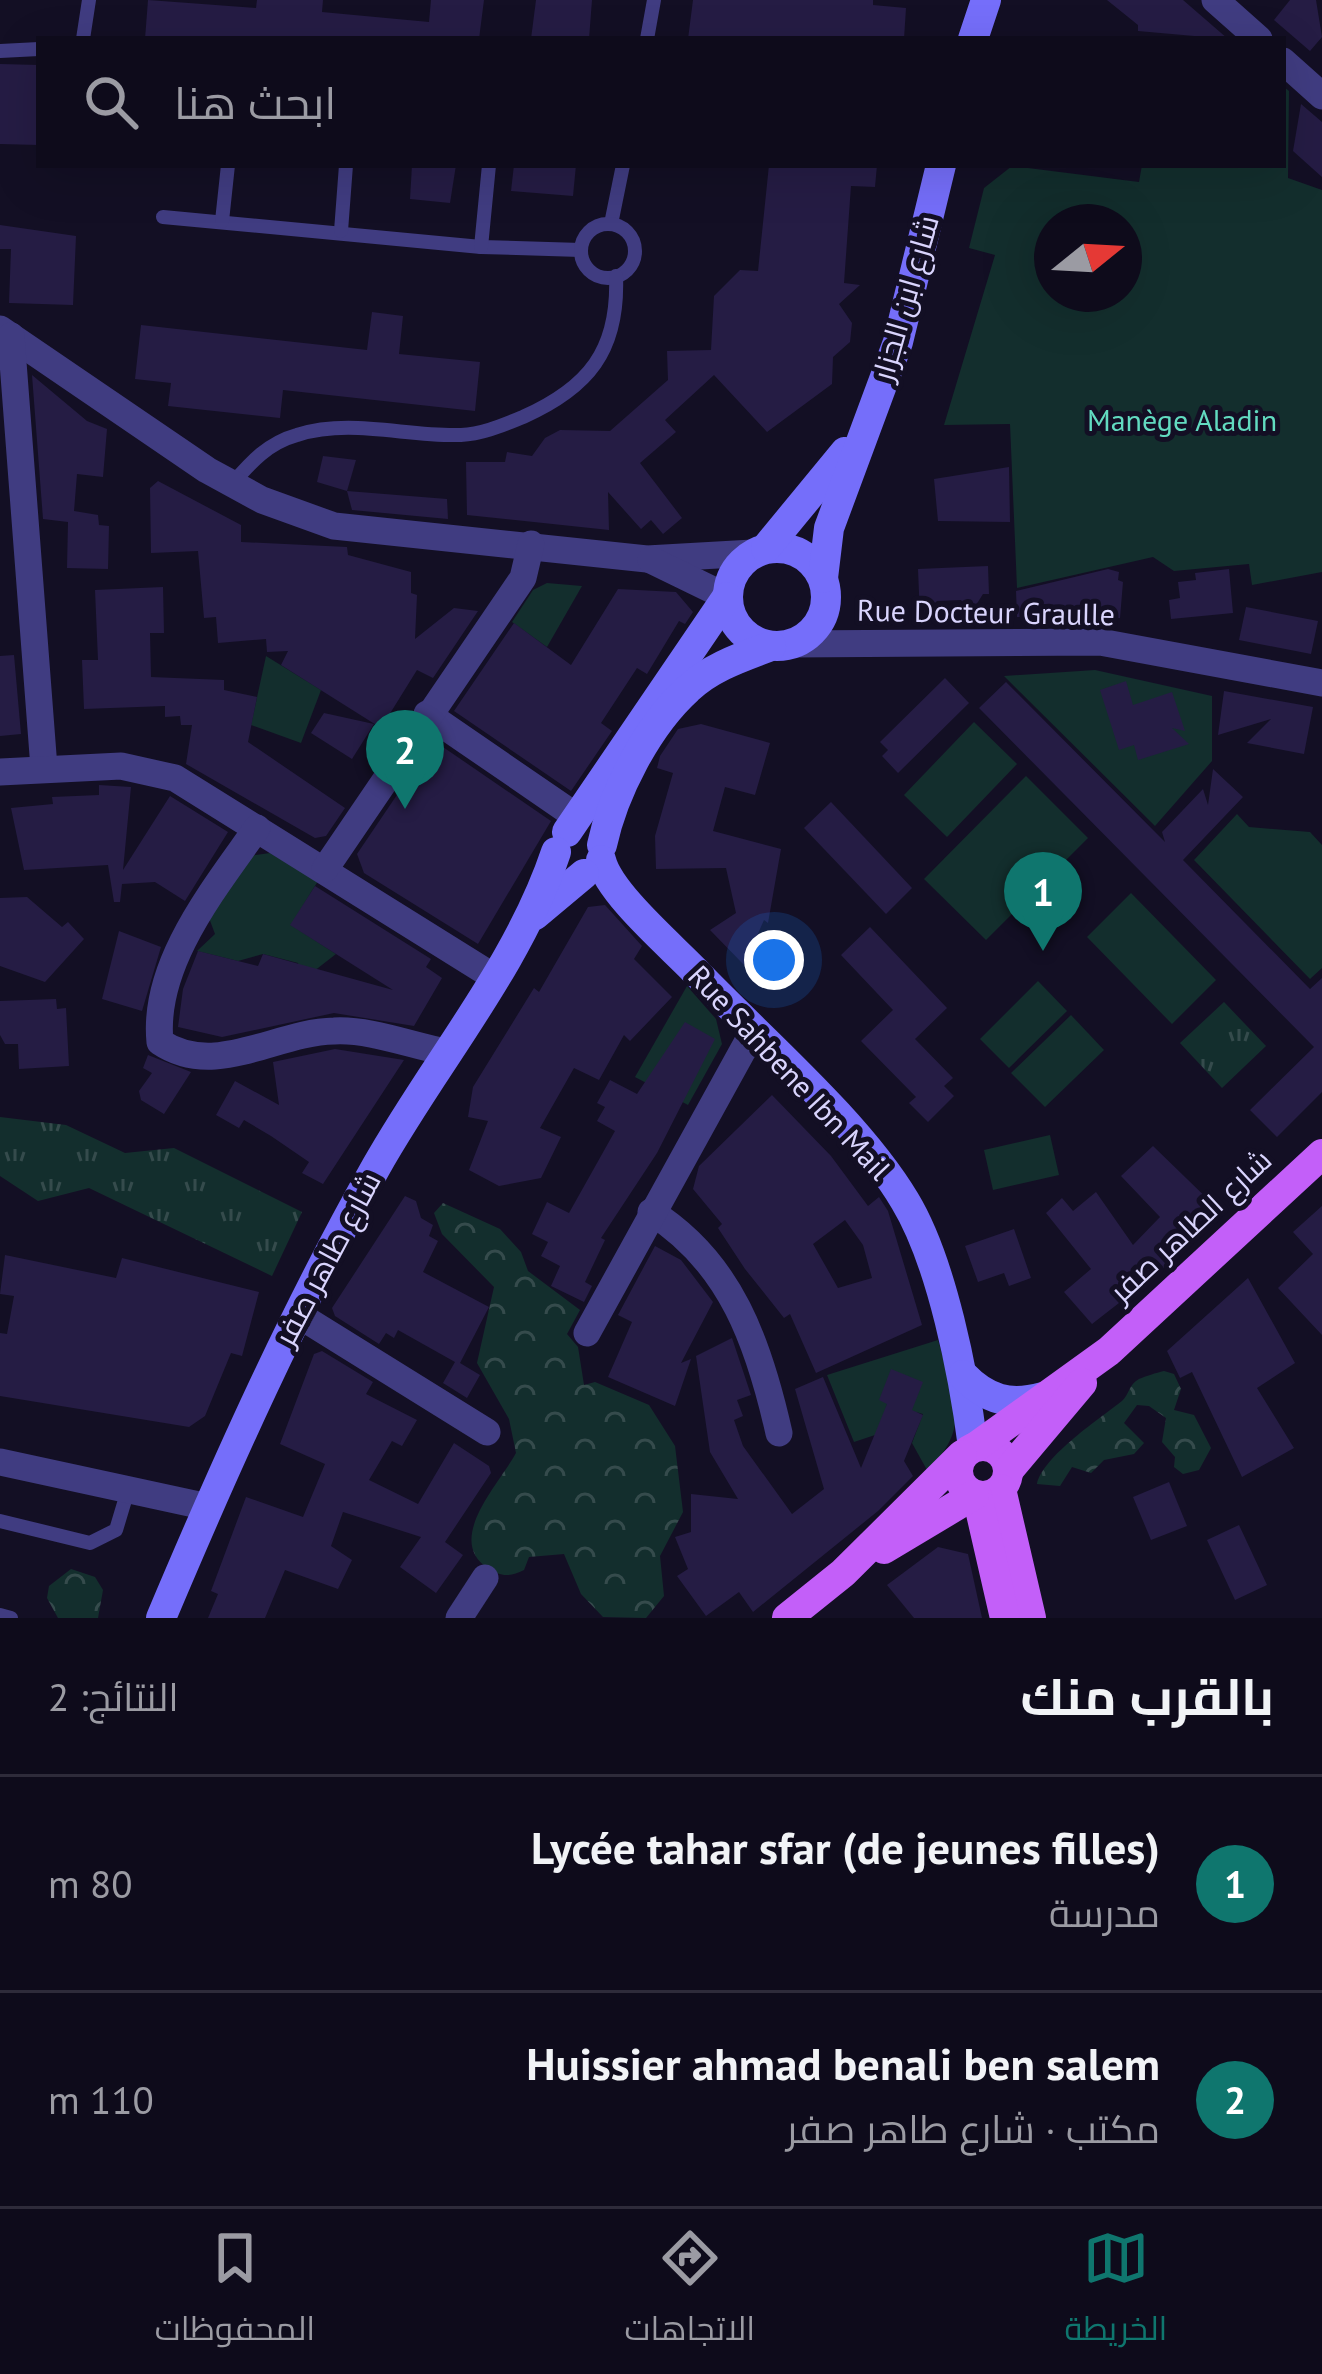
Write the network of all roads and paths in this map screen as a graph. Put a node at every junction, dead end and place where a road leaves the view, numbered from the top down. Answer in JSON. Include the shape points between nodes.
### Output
{"nodes":[{"id":1,"x":89,"y":0,"type":"edge"},
{"id":2,"x":654,"y":0,"type":"edge"},
{"id":3,"x":969,"y":0,"type":"edge"},
{"id":4,"x":986,"y":0,"type":"edge"},
{"id":5,"x":1215,"y":0,"type":"edge"},
{"id":6,"x":83,"y":36,"type":"edge"},
{"id":7,"x":648,"y":36,"type":"edge"},
{"id":8,"x":969,"y":36,"type":"edge"},
{"id":9,"x":970,"y":36,"type":"edge"},
{"id":10,"x":1256,"y":36,"type":"edge"},
{"id":11,"x":36,"y":49,"type":"edge"},
{"id":12,"x":0,"y":51,"type":"edge"},
{"id":13,"x":1286,"y":64,"type":"edge"},
{"id":14,"x":1322,"y":96,"type":"edge"},
{"id":15,"x":228,"y":168,"type":"edge"},
{"id":16,"x":346,"y":168,"type":"edge"},
{"id":17,"x":489,"y":168,"type":"edge"},
{"id":18,"x":622,"y":168,"type":"edge"},
{"id":19,"x":940,"y":168,"type":"edge"},
{"id":20,"x":163,"y":217,"type":"dead end"},
{"id":21,"x":222,"y":221,"type":"junction"},
{"id":22,"x":611,"y":224,"type":"junction"},
{"id":23,"x":340,"y":231,"type":"junction"},
{"id":24,"x":481,"y":248,"type":"junction"},
{"id":25,"x":581,"y":250,"type":"junction"},
{"id":26,"x":616,"y":276,"type":"junction"},
{"id":27,"x":5,"y":333,"type":"edge"},
{"id":28,"x":863,"y":428,"type":"junction"},
{"id":29,"x":232,"y":484,"type":"junction"},
{"id":30,"x":531,"y":544,"type":"junction"},
{"id":31,"x":760,"y":550,"type":"junction"},
{"id":32,"x":647,"y":559,"type":"junction"},
{"id":33,"x":823,"y":578,"type":"junction"},
{"id":34,"x":727,"y":597,"type":"junction"},
{"id":35,"x":781,"y":645,"type":"junction"},
{"id":36,"x":1322,"y":683,"type":"edge"},
{"id":37,"x":427,"y":714,"type":"junction"},
{"id":38,"x":44,"y":768,"type":"junction"},
{"id":39,"x":0,"y":772,"type":"edge"},
{"id":40,"x":256,"y":828,"type":"junction"},
{"id":41,"x":567,"y":834,"type":"junction"},
{"id":42,"x":596,"y":860,"type":"junction"},
{"id":43,"x":325,"y":869,"type":"junction"},
{"id":44,"x":530,"y":919,"type":"junction"},
{"id":45,"x":494,"y":977,"type":"junction"},
{"id":46,"x":753,"y":1032,"type":"junction"},
{"id":47,"x":446,"y":1052,"type":"junction"},
{"id":48,"x":1322,"y":1154,"type":"edge"},
{"id":49,"x":651,"y":1212,"type":"junction"},
{"id":50,"x":297,"y":1314,"type":"junction"},
{"id":51,"x":587,"y":1334,"type":"dead end"},
{"id":52,"x":1109,"y":1351,"type":"junction"},
{"id":53,"x":963,"y":1375,"type":"junction"},
{"id":54,"x":1042,"y":1397,"type":"junction"},
{"id":55,"x":487,"y":1432,"type":"dead end"},
{"id":56,"x":779,"y":1433,"type":"dead end"},
{"id":57,"x":971,"y":1449,"type":"junction"},
{"id":58,"x":0,"y":1462,"type":"edge"},
{"id":59,"x":990,"y":1487,"type":"junction"},
{"id":60,"x":128,"y":1490,"type":"junction"},
{"id":61,"x":208,"y":1507,"type":"junction"},
{"id":62,"x":0,"y":1521,"type":"edge"},
{"id":63,"x":843,"y":1574,"type":"junction"},
{"id":64,"x":485,"y":1578,"type":"dead end"},
{"id":65,"x":0,"y":1616,"type":"edge"},
{"id":66,"x":10,"y":1618,"type":"edge"},
{"id":67,"x":161,"y":1618,"type":"edge"},
{"id":68,"x":459,"y":1618,"type":"edge"},
{"id":69,"x":788,"y":1618,"type":"edge"},
{"id":70,"x":1005,"y":1618,"type":"edge"},
{"id":71,"x":1031,"y":1618,"type":"edge"}],
"edges":[{"from":1,"to":6,"type":"lane"},
{"from":2,"to":7,"type":"lane"},
{"from":3,"to":8,"type":"main road"},
{"from":4,"to":9,"type":"main road"},
{"from":5,"to":10,"type":"street"},
{"from":11,"to":12,"type":"lane"},
{"from":13,"to":14,"type":"street"},
{"from":15,"to":21,"type":"lane"},
{"from":16,"to":23,"type":"lane"},
{"from":17,"to":24,"type":"lane"},
{"from":18,"to":22,"type":"lane"},
{"from":19,"to":28,"type":"main road","name":"شارع ابن الجزار","via":[[898,342]]},
{"from":20,"to":21,"type":"lane"},
{"from":21,"to":23,"type":"lane"},
{"from":22,"to":25,"type":"lane","via":[[594,228]]},
{"from":22,"to":26,"type":"lane","via":[[635,248]]},
{"from":23,"to":24,"type":"lane"},
{"from":24,"to":25,"type":"lane"},
{"from":25,"to":26,"type":"lane","via":[[592,272]]},
{"from":26,"to":29,"type":"lane","via":[[617,302],[597,363],[562,398],[466,435],[361,428],[297,434],[264,449]]},
{"from":27,"to":29,"type":"street"},
{"from":27,"to":38,"type":"street"},
{"from":28,"to":31,"type":"main road","name":"شارع ابن الجزار","via":[[803,509]]},
{"from":28,"to":33,"type":"main road","name":"شارع ابن الجزار","via":[[830,528]]},
{"from":29,"to":30,"type":"street","via":[[334,526]]},
{"from":30,"to":32,"type":"street"},
{"from":30,"to":37,"type":"street","via":[[523,578]]},
{"from":31,"to":32,"type":"street"},
{"from":31,"to":33,"type":"main road","via":[[800,553]]},
{"from":31,"to":34,"type":"main road","via":[[734,571]]},
{"from":32,"to":34,"type":"street"},
{"from":33,"to":35,"type":"main road","via":[[821,618]]},
{"from":34,"to":35,"type":"main road","via":[[745,635]]},
{"from":34,"to":41,"type":"main road","name":"شارع طاهر صفر"},
{"from":35,"to":36,"type":"street","name":"Rue Docteur Graulle","via":[[1100,642]]},
{"from":35,"to":42,"type":"main road","via":[[728,662],[669,709],[620,790]]},
{"from":37,"to":41,"type":"street"},
{"from":37,"to":43,"type":"street"},
{"from":38,"to":39,"type":"street"},
{"from":38,"to":40,"type":"street","via":[[149,769]]},
{"from":40,"to":43,"type":"street"},
{"from":40,"to":47,"type":"street","via":[[189,930],[160,1042],[188,1056],[220,1057],[332,1030]]},
{"from":41,"to":42,"type":"main road","via":[[588,830]]},
{"from":41,"to":42,"type":"main road","name":"Rue Sahbene Ibn Mail","via":[[568,872]]},
{"from":41,"to":44,"type":"main road","name":"شارع طاهر صفر"},
{"from":42,"to":44,"type":"main road","name":"شارع طاهر صفر"},
{"from":42,"to":46,"type":"main road","name":"Rue Sahbene Ibn Mail"},
{"from":43,"to":45,"type":"street"},
{"from":44,"to":45,"type":"main road","name":"شارع طاهر صفر"},
{"from":45,"to":47,"type":"main road","name":"شارع طاهر صفر"},
{"from":46,"to":49,"type":"street"},
{"from":46,"to":53,"type":"main road","name":"Rue Sahbene Ibn Mail","via":[[904,1198]]},
{"from":47,"to":50,"type":"main road","name":"شارع طاهر صفر"},
{"from":48,"to":52,"type":"main road","name":"شارع الطاهر صفر"},
{"from":49,"to":51,"type":"street"},
{"from":49,"to":56,"type":"street","via":[[689,1237],[728,1284]]},
{"from":50,"to":55,"type":"street"},
{"from":50,"to":61,"type":"main road","name":"شارع طاهر صفر"},
{"from":52,"to":54,"type":"main road","name":"شارع الطاهر صفر"},
{"from":52,"to":59,"type":"main road","name":"شارع الطاهر صفر"},
{"from":53,"to":54,"type":"main road","via":[[1008,1402]]},
{"from":53,"to":57,"type":"main road","name":"Rue Sahbene Ibn Mail"},
{"from":54,"to":57,"type":"main road","name":"شارع الطاهر صفر"},
{"from":57,"to":59,"type":"main road","via":[[958,1478]]},
{"from":57,"to":59,"type":"main road","via":[[999,1451]]},
{"from":57,"to":63,"type":"main road","name":"شارع الطاهر صفر"},
{"from":58,"to":60,"type":"street"},
{"from":59,"to":63,"type":"main road","name":"شارع الطاهر صفر"},
{"from":59,"to":70,"type":"main road"},
{"from":59,"to":71,"type":"main road"},
{"from":60,"to":61,"type":"street"},
{"from":60,"to":62,"type":"lane","via":[[116,1530],[90,1543]]},
{"from":61,"to":67,"type":"main road","name":"شارع طاهر صفر"},
{"from":63,"to":69,"type":"main road","name":"شارع الطاهر صفر"},
{"from":64,"to":68,"type":"street"},
{"from":65,"to":66,"type":"lane"}]}
